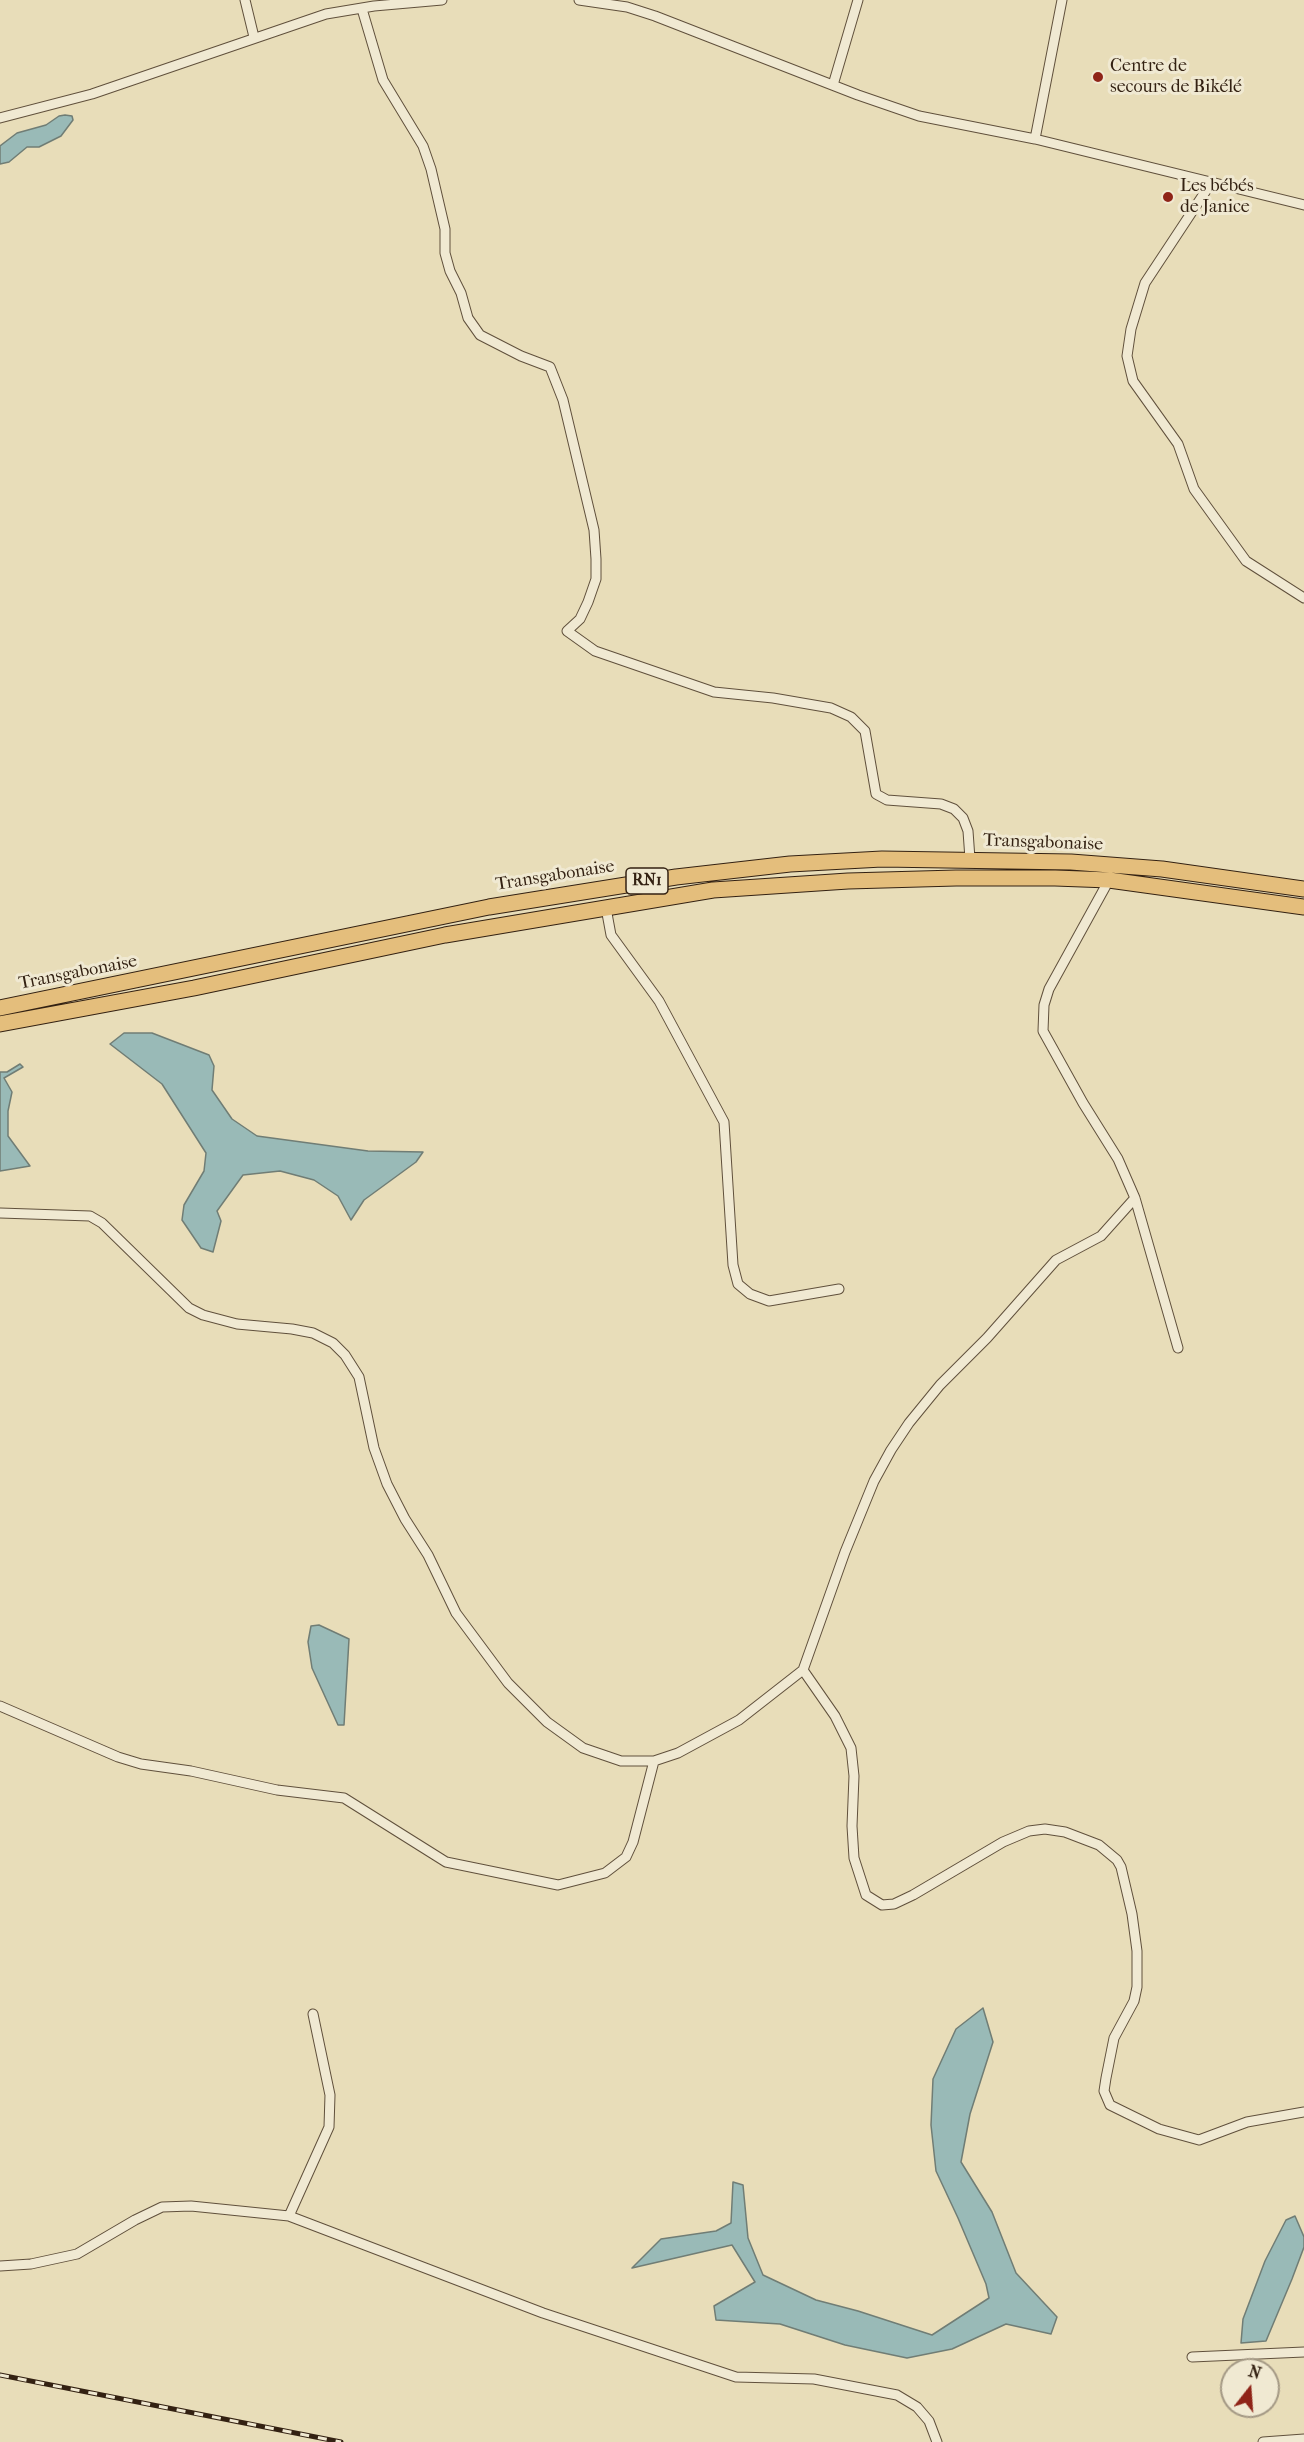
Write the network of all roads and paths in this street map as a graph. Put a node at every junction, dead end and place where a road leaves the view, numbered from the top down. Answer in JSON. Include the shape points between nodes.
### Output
{"nodes":[{"id":1,"x":245,"y":0,"type":"edge"},
{"id":2,"x":442,"y":0,"type":"edge"},
{"id":3,"x":579,"y":0,"type":"edge"},
{"id":4,"x":858,"y":0,"type":"edge"},
{"id":5,"x":1062,"y":0,"type":"edge"},
{"id":6,"x":374,"y":3,"type":"edge"},
{"id":7,"x":362,"y":9,"type":"junction"},
{"id":8,"x":254,"y":37,"type":"junction"},
{"id":9,"x":833,"y":85,"type":"junction"},
{"id":10,"x":0,"y":118,"type":"edge"},
{"id":11,"x":1035,"y":140,"type":"junction"},
{"id":12,"x":1211,"y":183,"type":"junction"},
{"id":13,"x":1304,"y":205,"type":"edge"},
{"id":14,"x":1304,"y":598,"type":"edge"},
{"id":15,"x":970,"y":859,"type":"junction"},
{"id":16,"x":1108,"y":880,"type":"junction"},
{"id":17,"x":1304,"y":889,"type":"edge"},
{"id":18,"x":1304,"y":907,"type":"edge"},
{"id":19,"x":606,"y":908,"type":"junction"},
{"id":20,"x":0,"y":1008,"type":"edge"},
{"id":21,"x":0,"y":1024,"type":"edge"},
{"id":22,"x":1135,"y":1198,"type":"junction"},
{"id":23,"x":0,"y":1213,"type":"edge"},
{"id":24,"x":839,"y":1289,"type":"dead end"},
{"id":25,"x":1178,"y":1348,"type":"dead end"},
{"id":26,"x":803,"y":1670,"type":"junction"},
{"id":27,"x":0,"y":1706,"type":"edge"},
{"id":28,"x":654,"y":1761,"type":"junction"},
{"id":29,"x":313,"y":2014,"type":"dead end"},
{"id":30,"x":1304,"y":2112,"type":"edge"},
{"id":31,"x":289,"y":2216,"type":"junction"},
{"id":32,"x":0,"y":2266,"type":"edge"},
{"id":33,"x":1304,"y":2352,"type":"edge"},
{"id":34,"x":1192,"y":2357,"type":"dead end"},
{"id":35,"x":1304,"y":2439,"type":"edge"},
{"id":36,"x":937,"y":2442,"type":"edge"},
{"id":37,"x":1263,"y":2442,"type":"edge"}],
"edges":[{"from":1,"to":8,"type":"street"},
{"from":2,"to":6,"type":"street"},
{"from":3,"to":9,"type":"street","via":[[627,7],[655,16]]},
{"from":4,"to":9,"type":"street"},
{"from":5,"to":11,"type":"street"},
{"from":6,"to":7,"type":"street"},
{"from":7,"to":8,"type":"street","via":[[326,14]]},
{"from":7,"to":15,"type":"street","via":[[383,80],[423,146],[431,169],[445,229],[445,253],[468,318],[480,335],[550,367],[563,400],[594,530],[597,559],[596,579],[588,602],[580,619],[567,631],[595,651],[714,692],[831,708],[851,717],[865,731],[876,794],[887,800],[941,804],[954,809],[968,831]]},
{"from":8,"to":10,"type":"street","via":[[92,94]]},
{"from":9,"to":11,"type":"street","via":[[919,116]]},
{"from":11,"to":12,"type":"street"},
{"from":12,"to":13,"type":"street"},
{"from":12,"to":14,"type":"street","via":[[1145,283],[1127,356],[1133,381],[1178,444],[1194,489],[1246,561]]},
{"from":15,"to":17,"type":"highway","name":"Transgabonaise","number":"RN1","via":[[1135,867]]},
{"from":15,"to":20,"type":"highway","name":"Transgabonaise","number":"RN1","via":[[825,861],[676,877],[489,907]]},
{"from":16,"to":18,"type":"highway","name":"Transgabonaise","number":"RN1"},
{"from":16,"to":19,"type":"highway","name":"Transgabonaise","number":"RN1","via":[[848,881],[713,890]]},
{"from":16,"to":22,"type":"street","via":[[1049,989],[1042,1031],[1118,1159]]},
{"from":19,"to":21,"type":"highway","name":"Transgabonaise","number":"RN1","via":[[434,937]]},
{"from":19,"to":24,"type":"street","via":[[611,935],[659,1001],[724,1122],[733,1265],[738,1284],[769,1301]]},
{"from":22,"to":25,"type":"street"},
{"from":22,"to":26,"type":"street","via":[[1101,1236],[1056,1260],[940,1385],[891,1449],[844,1552]]},
{"from":23,"to":28,"type":"street","via":[[90,1216],[102,1223],[189,1308],[237,1324],[313,1333],[333,1343],[359,1377],[374,1448],[405,1519],[456,1612],[508,1683],[547,1722],[583,1748],[621,1761]]},
{"from":26,"to":28,"type":"street","via":[[739,1720],[678,1753]]},
{"from":26,"to":30,"type":"street","via":[[835,1716],[851,1748],[855,1858],[866,1895],[882,1905],[894,1904],[1029,1831],[1065,1832],[1099,1845],[1121,1867],[1137,1958],[1134,2001],[1114,2038],[1106,2078],[1104,2091],[1110,2105],[1159,2129],[1199,2140],[1247,2122]]},
{"from":27,"to":28,"type":"street","via":[[141,1764],[276,1790],[344,1798],[446,1862],[558,1885],[605,1873],[626,1857]]},
{"from":29,"to":31,"type":"street","via":[[330,2095],[329,2127]]},
{"from":31,"to":32,"type":"street","via":[[162,2207],[77,2254]]},
{"from":31,"to":36,"type":"street","via":[[543,2313],[736,2377],[814,2379],[897,2395],[917,2407],[929,2421]]},
{"from":33,"to":34,"type":"street"},
{"from":35,"to":37,"type":"street"}]}
